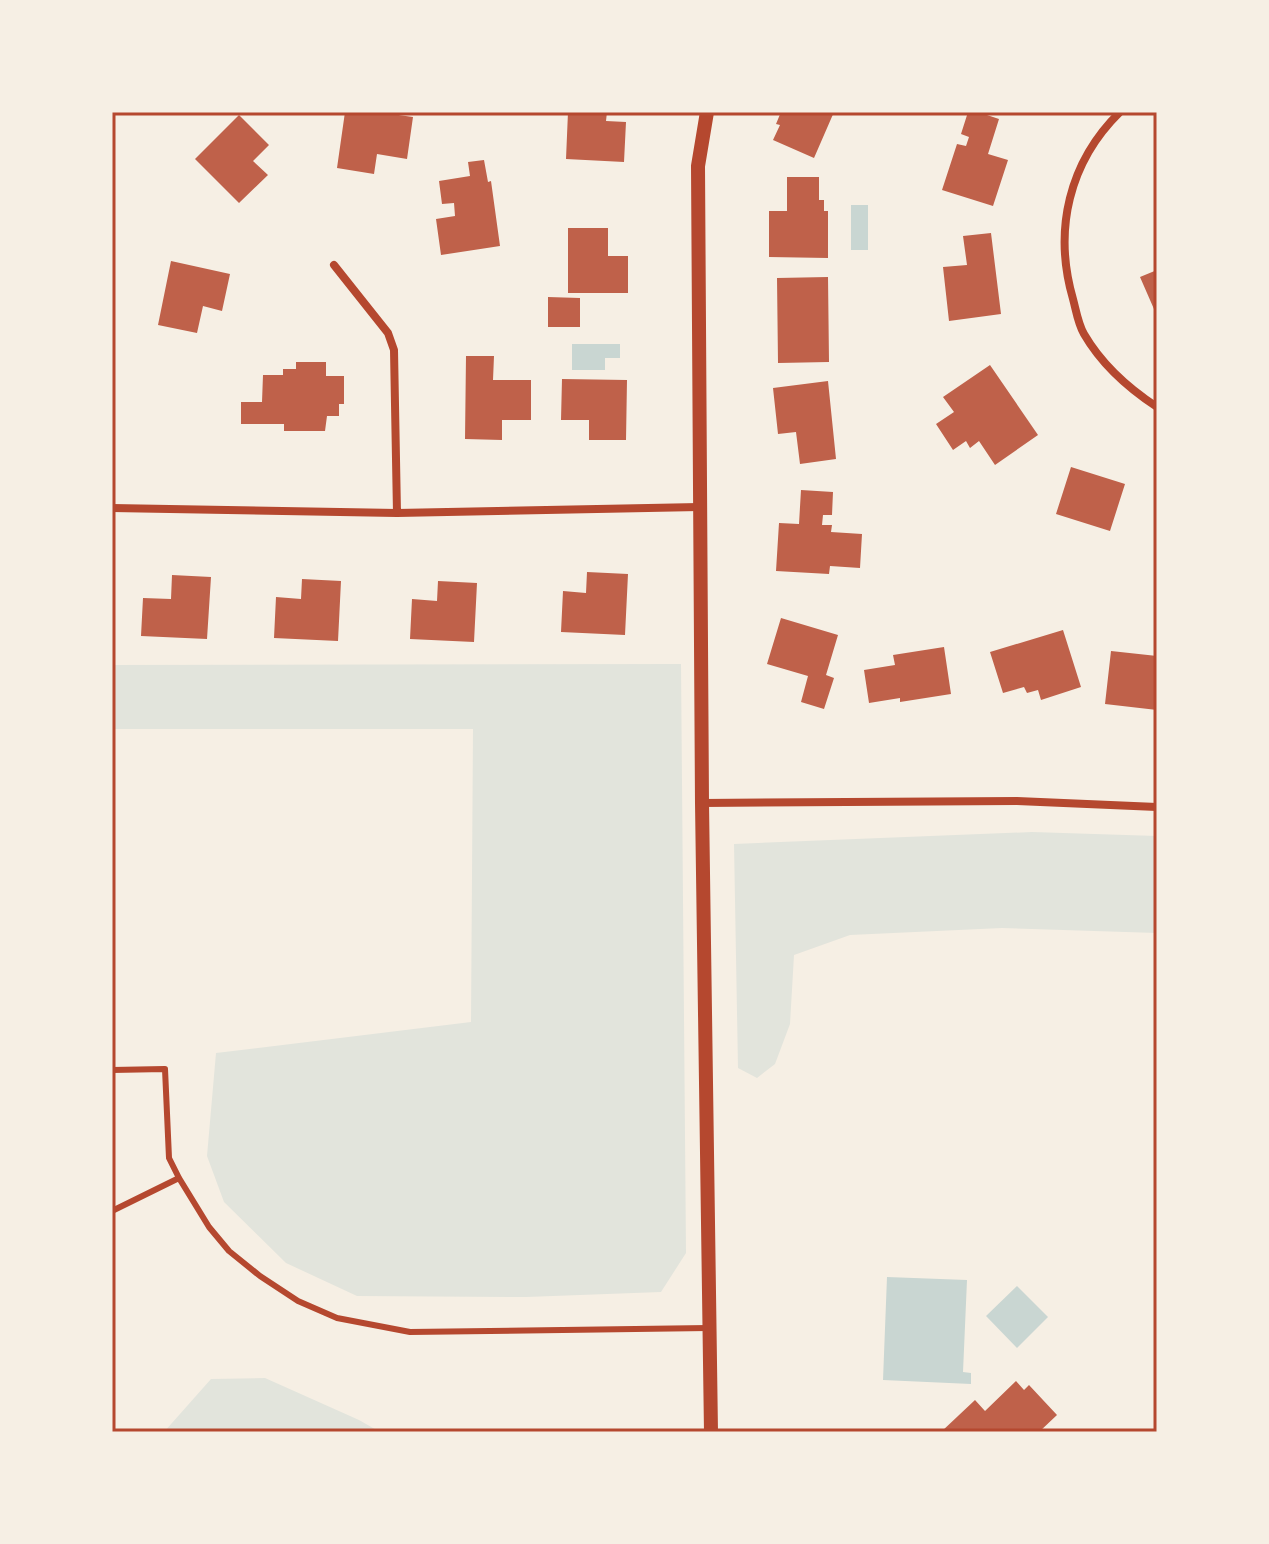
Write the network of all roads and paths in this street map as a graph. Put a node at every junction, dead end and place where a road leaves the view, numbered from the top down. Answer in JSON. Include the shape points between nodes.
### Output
{"nodes":[{"id":1,"x":707,"y":112,"type":"edge"},
{"id":2,"x":1120,"y":112,"type":"edge"},
{"id":3,"x":334,"y":265,"type":"dead end"},
{"id":4,"x":1157,"y":407,"type":"edge"},
{"id":5,"x":699,"y":507,"type":"junction"},
{"id":6,"x":112,"y":508,"type":"edge"},
{"id":7,"x":397,"y":513,"type":"junction"},
{"id":8,"x":702,"y":803,"type":"junction"},
{"id":9,"x":1157,"y":807,"type":"edge"},
{"id":10,"x":112,"y":1070,"type":"edge"},
{"id":11,"x":179,"y":1178,"type":"junction"},
{"id":12,"x":112,"y":1211,"type":"edge"},
{"id":13,"x":708,"y":1328,"type":"junction"},
{"id":14,"x":711,"y":1432,"type":"edge"}],
"edges":[{"from":1,"to":5,"type":"street","via":[[698,166]]},
{"from":2,"to":4,"type":"street","via":[[1093,140],[1077,171],[1064,237],[1065,272],[1083,332],[1117,378]]},
{"from":3,"to":7,"type":"street","via":[[388,333],[394,350]]},
{"from":5,"to":7,"type":"street"},
{"from":5,"to":8,"type":"street"},
{"from":6,"to":7,"type":"street"},
{"from":8,"to":9,"type":"street","via":[[1017,801]]},
{"from":8,"to":13,"type":"street"},
{"from":10,"to":11,"type":"lane","via":[[165,1069],[169,1158]]},
{"from":11,"to":12,"type":"lane"},
{"from":11,"to":13,"type":"lane","via":[[229,1251],[298,1301],[337,1318],[410,1332]]},
{"from":13,"to":14,"type":"street"}]}
